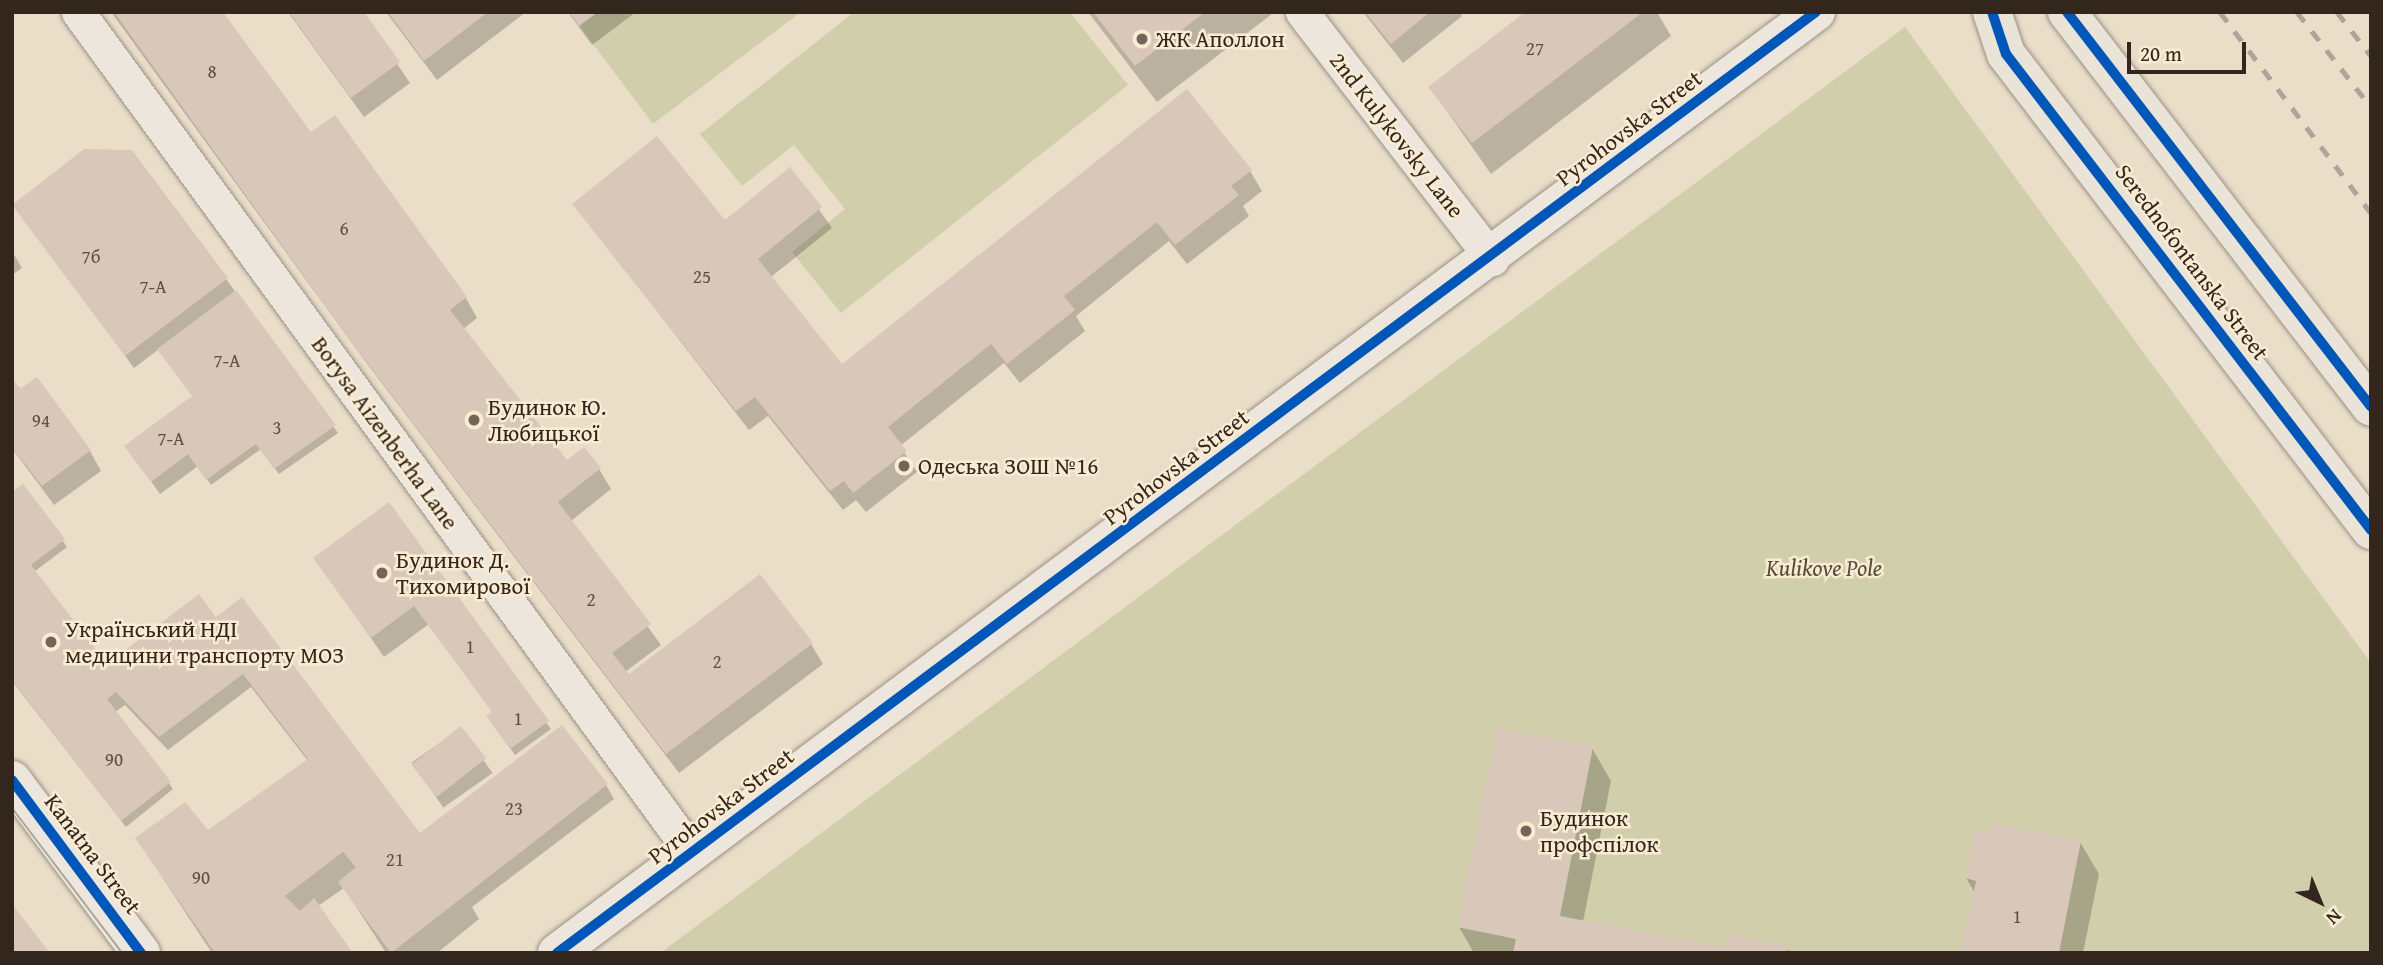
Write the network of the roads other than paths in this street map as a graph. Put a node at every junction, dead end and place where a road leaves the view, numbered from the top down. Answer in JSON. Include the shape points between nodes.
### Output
{"nodes":[{"id":1,"x":78,"y":12,"type":"edge"},
{"id":2,"x":1302,"y":12,"type":"edge"},
{"id":3,"x":1816,"y":12,"type":"edge"},
{"id":4,"x":1992,"y":12,"type":"edge"},
{"id":5,"x":2067,"y":12,"type":"edge"},
{"id":6,"x":1492,"y":258,"type":"junction"},
{"id":7,"x":2371,"y":407,"type":"edge"},
{"id":8,"x":2371,"y":530,"type":"edge"},
{"id":9,"x":12,"y":780,"type":"edge"},
{"id":10,"x":692,"y":853,"type":"junction"},
{"id":11,"x":141,"y":953,"type":"edge"},
{"id":12,"x":558,"y":953,"type":"edge"}],
"edges":[{"from":1,"to":10,"type":"street","name":"Borysa Aizenberha Lane"},
{"from":2,"to":6,"type":"street","name":"2nd Kulykovsky Lane"},
{"from":3,"to":6,"type":"main road","name":"Pyrohovska Street"},
{"from":4,"to":8,"type":"main road","name":"Serednofontanska Street","via":[[2006,54]]},
{"from":5,"to":7,"type":"main road"},
{"from":6,"to":10,"type":"main road","name":"Pyrohovska Street"},
{"from":9,"to":11,"type":"main road","name":"Kanatna Street"},
{"from":10,"to":12,"type":"main road","name":"Pyrohovska Street"}]}
